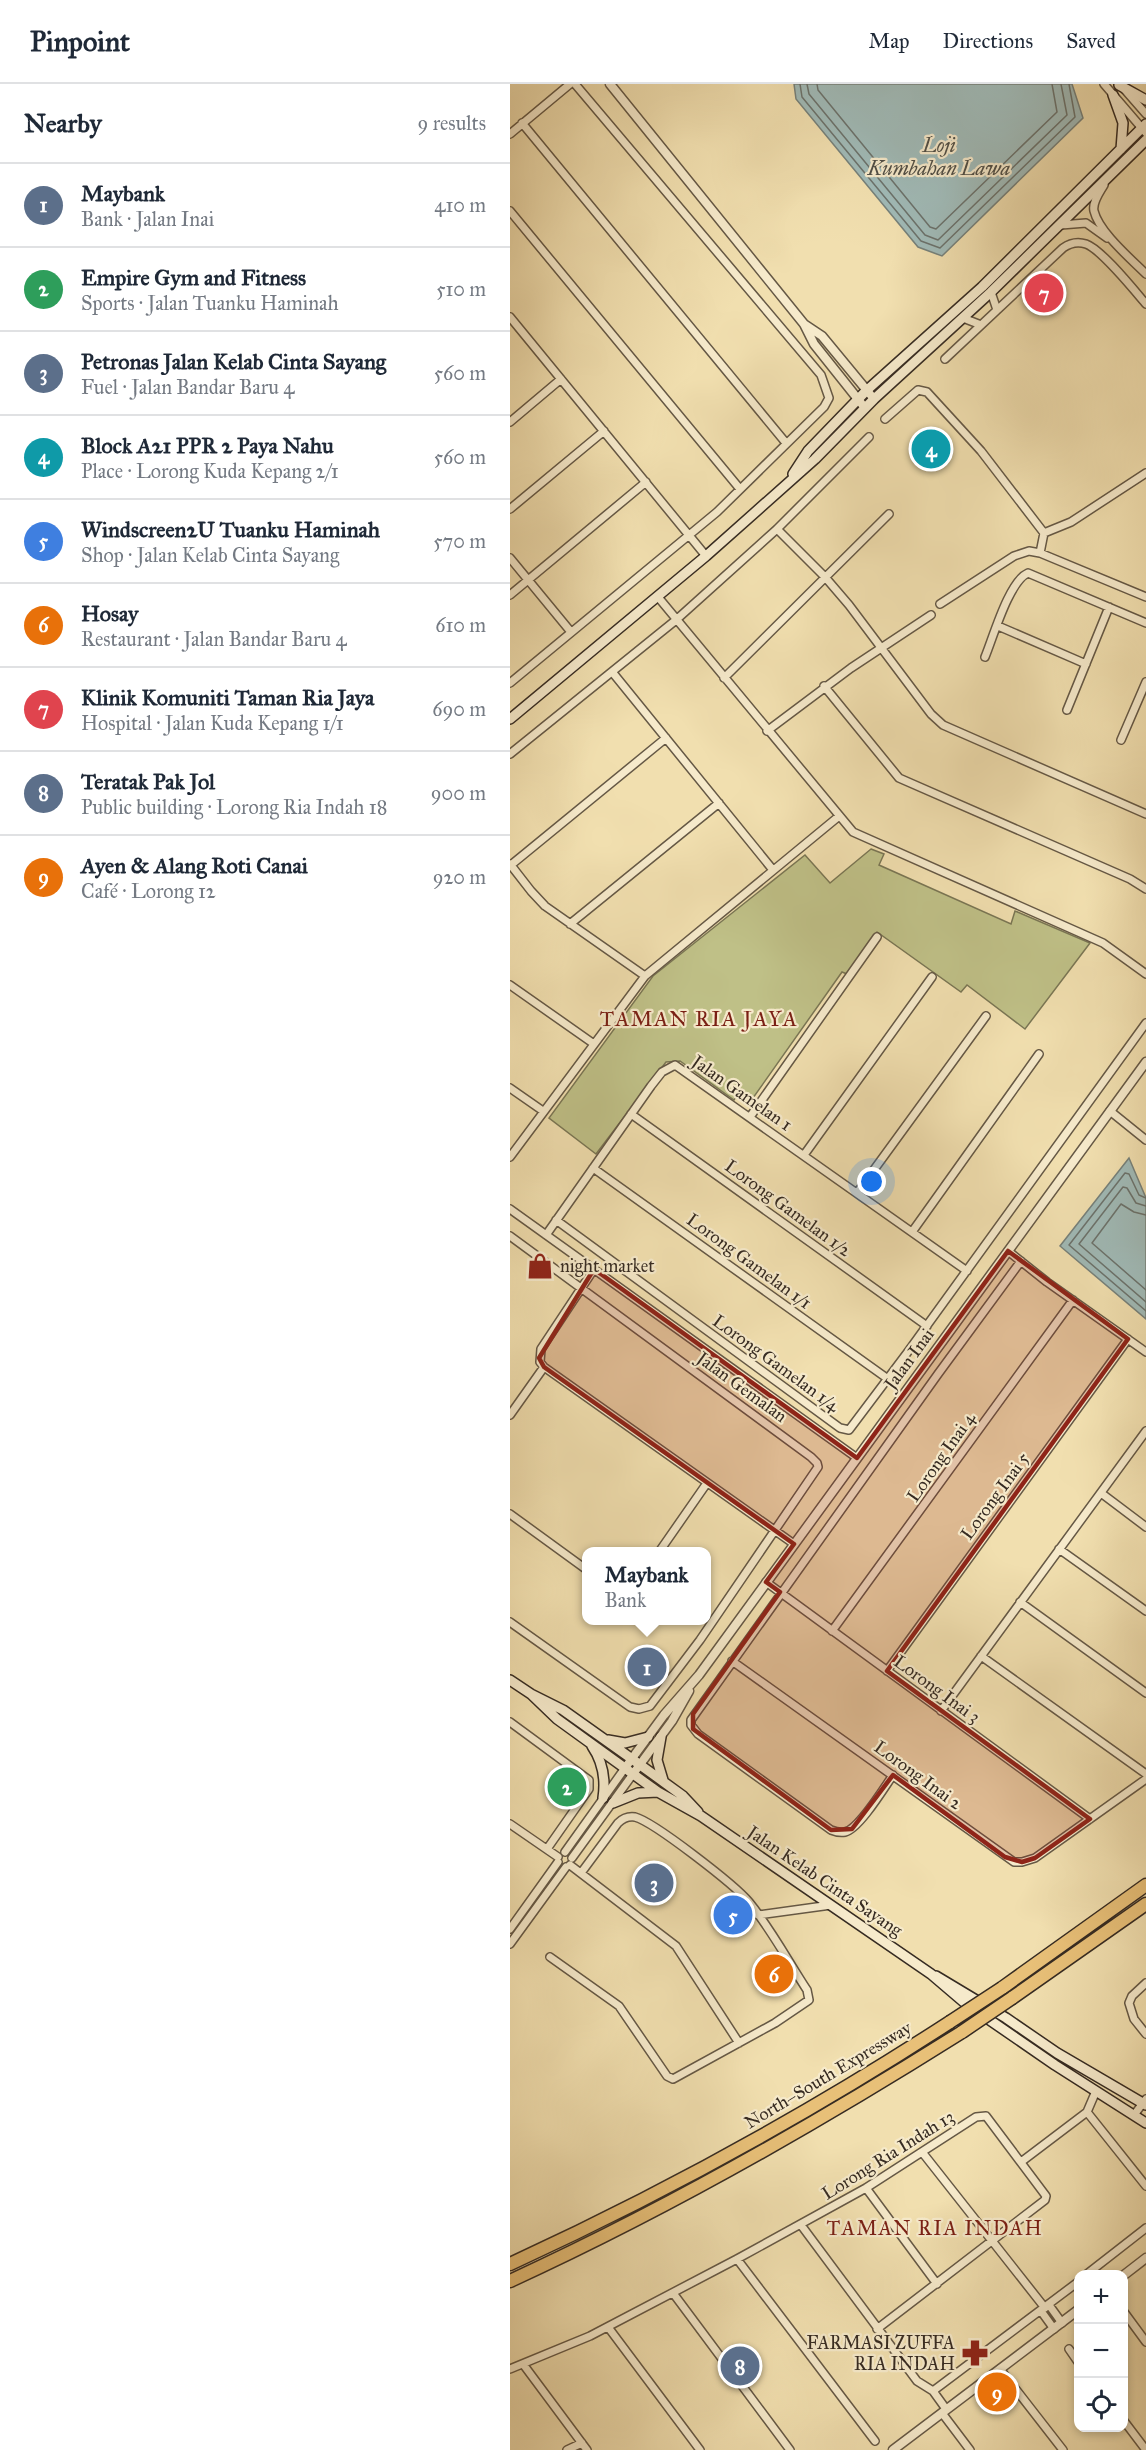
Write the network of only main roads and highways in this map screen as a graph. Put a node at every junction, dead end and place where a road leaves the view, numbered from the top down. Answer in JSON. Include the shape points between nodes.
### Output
{"nodes":[{"id":1,"x":1119,"y":84,"type":"edge"},
{"id":2,"x":1113,"y":94,"type":"road end"},
{"id":3,"x":1146,"y":100,"type":"edge"},
{"id":4,"x":1145,"y":129,"type":"edge"},
{"id":5,"x":1146,"y":140,"type":"edge"},
{"id":6,"x":1121,"y":149,"type":"junction"},
{"id":7,"x":1141,"y":150,"type":"edge"},
{"id":8,"x":786,"y":483,"type":"junction"},
{"id":9,"x":510,"y":719,"type":"edge"},
{"id":10,"x":510,"y":1680,"type":"edge"},
{"id":11,"x":531,"y":1694,"type":"junction"},
{"id":12,"x":595,"y":1733,"type":"junction"},
{"id":13,"x":648,"y":1737,"type":"road end"},
{"id":14,"x":661,"y":1737,"type":"road end"},
{"id":15,"x":589,"y":1742,"type":"junction"},
{"id":16,"x":665,"y":1783,"type":"junction"},
{"id":17,"x":658,"y":1792,"type":"junction"},
{"id":18,"x":603,"y":1798,"type":"road end"},
{"id":19,"x":612,"y":1803,"type":"road end"},
{"id":20,"x":701,"y":1816,"type":"junction"},
{"id":21,"x":1146,"y":1885,"type":"edge"},
{"id":22,"x":1146,"y":1904,"type":"edge"},
{"id":23,"x":931,"y":1974,"type":"junction"},
{"id":24,"x":1145,"y":2102,"type":"edge"},
{"id":25,"x":1146,"y":2123,"type":"edge"},
{"id":26,"x":510,"y":2264,"type":"edge"},
{"id":27,"x":510,"y":2281,"type":"edge"}],
"edges":[{"from":1,"to":3,"type":"main road"},
{"from":2,"to":6,"type":"main road","via":[[1124,123]]},
{"from":4,"to":6,"type":"main road"},
{"from":5,"to":7,"type":"main road"},
{"from":6,"to":8,"type":"main road","via":[[982,287],[866,391],[808,451]]},
{"from":7,"to":8,"type":"main road"},
{"from":8,"to":9,"type":"main road","via":[[706,556]]},
{"from":10,"to":11,"type":"main road","name":"Jalan Kelab Cinta Sayang"},
{"from":11,"to":12,"type":"main road","name":"Jalan Kelab Cinta Sayang"},
{"from":11,"to":15,"type":"main road","name":"Jalan Kelab Cinta Sayang"},
{"from":12,"to":13,"type":"main road","via":[[625,1743]]},
{"from":12,"to":16,"type":"main road","name":"Jalan Kelab Cinta Sayang"},
{"from":14,"to":16,"type":"main road","via":[[657,1760]]},
{"from":15,"to":17,"type":"main road","name":"Jalan Kelab Cinta Sayang"},
{"from":15,"to":18,"type":"main road","via":[[603,1768]]},
{"from":16,"to":20,"type":"main road","name":"Jalan Kelab Cinta Sayang"},
{"from":17,"to":19,"type":"main road","via":[[638,1793]]},
{"from":17,"to":20,"type":"main road","name":"Jalan Kelab Cinta Sayang"},
{"from":20,"to":23,"type":"main road","name":"Jalan Kelab Cinta Sayang"},
{"from":21,"to":26,"type":"highway","name":"North–South Expressway","bridge":true,"via":[[1002,1988],[880,2067],[635,2204]]},
{"from":22,"to":27,"type":"highway","name":"North–South Expressway","bridge":true,"via":[[962,2032],[832,2112],[631,2223]]},
{"from":23,"to":24,"type":"main road","name":"Jalan Kelab Cinta Sayang","via":[[945,1979],[1057,2053]]},
{"from":23,"to":25,"type":"main road","name":"Jalan Kelab Cinta Sayang","via":[[966,2003]]}]}
